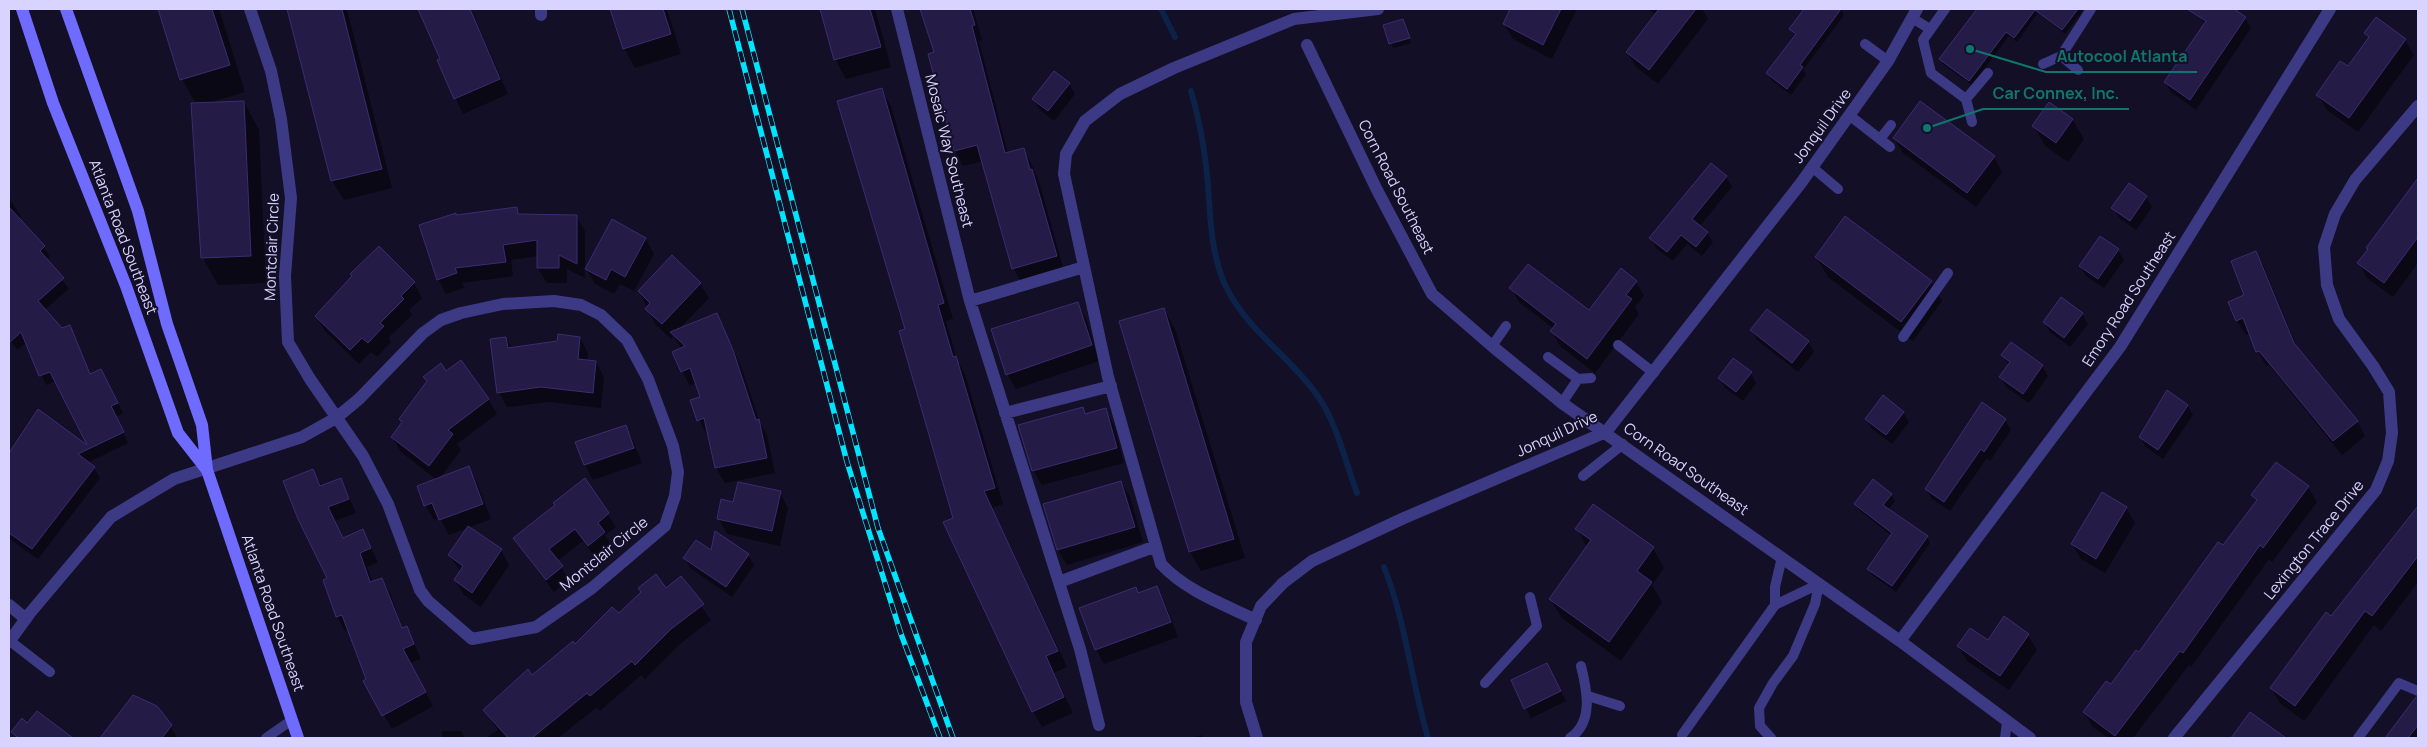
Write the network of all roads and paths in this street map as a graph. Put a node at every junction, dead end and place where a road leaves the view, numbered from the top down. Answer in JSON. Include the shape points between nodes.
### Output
{"nodes":[{"id":1,"x":22,"y":9,"type":"edge"},
{"id":2,"x":66,"y":9,"type":"edge"},
{"id":3,"x":250,"y":9,"type":"edge"},
{"id":4,"x":897,"y":9,"type":"edge"},
{"id":5,"x":1378,"y":9,"type":"edge"},
{"id":6,"x":1945,"y":9,"type":"edge"},
{"id":7,"x":2092,"y":9,"type":"edge"},
{"id":8,"x":2330,"y":9,"type":"edge"},
{"id":9,"x":1914,"y":14,"type":"edge"},
{"id":10,"x":1930,"y":30,"type":"junction"},
{"id":11,"x":1865,"y":44,"type":"dead end"},
{"id":12,"x":1307,"y":45,"type":"dead end"},
{"id":13,"x":2061,"y":56,"type":"junction"},
{"id":14,"x":1888,"y":61,"type":"junction"},
{"id":15,"x":2043,"y":64,"type":"dead end"},
{"id":16,"x":2078,"y":70,"type":"dead end"},
{"id":17,"x":1988,"y":73,"type":"dead end"},
{"id":18,"x":1966,"y":99,"type":"junction"},
{"id":19,"x":2418,"y":106,"type":"edge"},
{"id":20,"x":1849,"y":115,"type":"junction"},
{"id":21,"x":1972,"y":122,"type":"dead end"},
{"id":22,"x":1891,"y":125,"type":"dead end"},
{"id":23,"x":1880,"y":139,"type":"junction"},
{"id":24,"x":1890,"y":147,"type":"dead end"},
{"id":25,"x":1812,"y":167,"type":"junction"},
{"id":26,"x":1838,"y":189,"type":"dead end"},
{"id":27,"x":1084,"y":267,"type":"junction"},
{"id":28,"x":1948,"y":272,"type":"dead end"},
{"id":29,"x":970,"y":301,"type":"junction"},
{"id":30,"x":1506,"y":326,"type":"dead end"},
{"id":31,"x":1902,"y":336,"type":"dead end"},
{"id":32,"x":1618,"y":345,"type":"dead end"},
{"id":33,"x":1492,"y":346,"type":"junction"},
{"id":34,"x":1548,"y":357,"type":"dead end"},
{"id":35,"x":1654,"y":373,"type":"junction"},
{"id":36,"x":1590,"y":378,"type":"dead end"},
{"id":37,"x":1578,"y":379,"type":"junction"},
{"id":38,"x":1111,"y":386,"type":"junction"},
{"id":39,"x":1562,"y":403,"type":"junction"},
{"id":40,"x":1005,"y":412,"type":"junction"},
{"id":41,"x":336,"y":418,"type":"junction"},
{"id":42,"x":1606,"y":432,"type":"junction"},
{"id":43,"x":1623,"y":444,"type":"junction"},
{"id":44,"x":206,"y":470,"type":"junction"},
{"id":45,"x":1583,"y":476,"type":"dead end"},
{"id":46,"x":1156,"y":546,"type":"junction"},
{"id":47,"x":1782,"y":557,"type":"junction"},
{"id":48,"x":1059,"y":582,"type":"junction"},
{"id":49,"x":1819,"y":584,"type":"junction"},
{"id":50,"x":1530,"y":597,"type":"dead end"},
{"id":51,"x":9,"y":605,"type":"edge"},
{"id":52,"x":1775,"y":605,"type":"junction"},
{"id":53,"x":26,"y":619,"type":"junction"},
{"id":54,"x":1256,"y":620,"type":"junction"},
{"id":55,"x":1900,"y":641,"type":"junction"},
{"id":56,"x":9,"y":642,"type":"edge"},
{"id":57,"x":1581,"y":666,"type":"dead end"},
{"id":58,"x":50,"y":672,"type":"dead end"},
{"id":59,"x":1485,"y":683,"type":"dead end"},
{"id":60,"x":2418,"y":691,"type":"edge"},
{"id":61,"x":1588,"y":696,"type":"junction"},
{"id":62,"x":1620,"y":706,"type":"dead end"},
{"id":63,"x":292,"y":720,"type":"junction"},
{"id":64,"x":2007,"y":722,"type":"junction"},
{"id":65,"x":1099,"y":725,"type":"dead end"},
{"id":66,"x":1682,"y":735,"type":"dead end"},
{"id":67,"x":266,"y":738,"type":"edge"},
{"id":68,"x":298,"y":738,"type":"edge"},
{"id":69,"x":1257,"y":738,"type":"edge"},
{"id":70,"x":1570,"y":738,"type":"edge"},
{"id":71,"x":1771,"y":738,"type":"edge"},
{"id":72,"x":2005,"y":738,"type":"edge"},
{"id":73,"x":2030,"y":738,"type":"edge"},
{"id":74,"x":2174,"y":738,"type":"edge"},
{"id":75,"x":2358,"y":738,"type":"edge"}],
"edges":[{"from":1,"to":44,"type":"main road","name":"Atlanta Road Southeast","via":[[178,433]]},
{"from":2,"to":44,"type":"main road","name":"Atlanta Road Southeast","via":[[138,211],[167,324],[202,426]]},
{"from":3,"to":41,"type":"street","name":"Montclair Circle","via":[[271,71],[281,118],[291,198],[285,276],[288,342]]},
{"from":4,"to":29,"type":"street","name":"Mosaic Way Southeast"},
{"from":5,"to":27,"type":"street","via":[[1294,19],[1174,68],[1120,94],[1085,121],[1066,154],[1064,174]]},
{"from":6,"to":10,"type":"lane"},
{"from":7,"to":13,"type":"lane"},
{"from":8,"to":55,"type":"street","name":"Emory Road Southeast","via":[[2120,347]]},
{"from":9,"to":10,"type":"lane"},
{"from":9,"to":14,"type":"street","name":"Jonquil Drive"},
{"from":10,"to":18,"type":"lane","via":[[1924,40],[1931,73]]},
{"from":11,"to":14,"type":"lane"},
{"from":12,"to":33,"type":"street","name":"Corn Road Southeast","via":[[1432,294]]},
{"from":13,"to":15,"type":"lane"},
{"from":13,"to":16,"type":"lane"},
{"from":14,"to":20,"type":"street","name":"Jonquil Drive"},
{"from":17,"to":18,"type":"lane"},
{"from":18,"to":21,"type":"lane"},
{"from":19,"to":74,"type":"street","name":"Lexington Trace Drive","via":[[2355,180],[2335,214],[2324,247],[2327,285],[2339,318],[2389,392],[2392,433],[2388,461],[2376,490]]},
{"from":20,"to":23,"type":"lane"},
{"from":20,"to":25,"type":"street","name":"Jonquil Drive"},
{"from":22,"to":23,"type":"lane"},
{"from":23,"to":24,"type":"lane"},
{"from":25,"to":26,"type":"lane"},
{"from":25,"to":35,"type":"street","name":"Jonquil Drive"},
{"from":27,"to":29,"type":"street"},
{"from":27,"to":38,"type":"street"},
{"from":28,"to":31,"type":"lane"},
{"from":29,"to":40,"type":"street","name":"Mosaic Way Southeast"},
{"from":30,"to":33,"type":"lane"},
{"from":32,"to":35,"type":"lane"},
{"from":33,"to":39,"type":"street","name":"Corn Road Southeast"},
{"from":34,"to":37,"type":"lane"},
{"from":35,"to":42,"type":"street","name":"Jonquil Drive"},
{"from":36,"to":37,"type":"lane"},
{"from":37,"to":39,"type":"lane"},
{"from":38,"to":40,"type":"street"},
{"from":38,"to":46,"type":"street"},
{"from":39,"to":42,"type":"street","name":"Corn Road Southeast"},
{"from":40,"to":48,"type":"street","name":"Mosaic Way Southeast"},
{"from":41,"to":41,"type":"street","name":"Montclair Circle","via":[[423,333],[441,320],[503,304],[554,300],[581,305],[601,315],[627,340],[648,379],[673,446],[678,472],[675,496],[665,526],[592,588],[536,628],[472,638],[428,601],[420,590],[388,504],[363,456]]},
{"from":41,"to":44,"type":"street","name":"Montclair Circle","via":[[302,437]]},
{"from":42,"to":43,"type":"street","name":"Corn Road Southeast"},
{"from":42,"to":54,"type":"street","name":"Jonquil Drive","via":[[1312,561],[1283,583],[1261,606]]},
{"from":43,"to":45,"type":"lane"},
{"from":43,"to":47,"type":"street","name":"Corn Road Southeast"},
{"from":44,"to":53,"type":"street","name":"Montclair Circle","via":[[166,483],[111,517]]},
{"from":44,"to":63,"type":"main road","name":"Atlanta Road Southeast"},
{"from":46,"to":48,"type":"street"},
{"from":46,"to":54,"type":"street","via":[[1161,564],[1173,577]]},
{"from":47,"to":49,"type":"street","name":"Corn Road Southeast"},
{"from":47,"to":52,"type":"lane","via":[[1775,587]]},
{"from":48,"to":65,"type":"street","name":"Mosaic Way Southeast"},
{"from":49,"to":52,"type":"lane"},
{"from":49,"to":55,"type":"street","name":"Corn Road Southeast"},
{"from":49,"to":71,"type":"lane","via":[[1815,604],[1793,656],[1759,708],[1760,726]]},
{"from":50,"to":59,"type":"lane","via":[[1537,626]]},
{"from":51,"to":53,"type":"street"},
{"from":52,"to":66,"type":"lane"},
{"from":53,"to":56,"type":"street","name":"Montclair Circle"},
{"from":54,"to":69,"type":"street","name":"Jonquil Drive","via":[[1246,642],[1246,702]]},
{"from":55,"to":64,"type":"street","name":"Corn Road Southeast"},
{"from":56,"to":58,"type":"lane"},
{"from":57,"to":61,"type":"lane"},
{"from":60,"to":75,"type":"lane","via":[[2399,683]]},
{"from":61,"to":62,"type":"lane"},
{"from":61,"to":70,"type":"lane","via":[[1584,719]]},
{"from":63,"to":67,"type":"lane"},
{"from":63,"to":68,"type":"main road","name":"Atlanta Road Southeast"},
{"from":64,"to":72,"type":"lane"},
{"from":64,"to":73,"type":"street","name":"Corn Road Southeast"}]}
